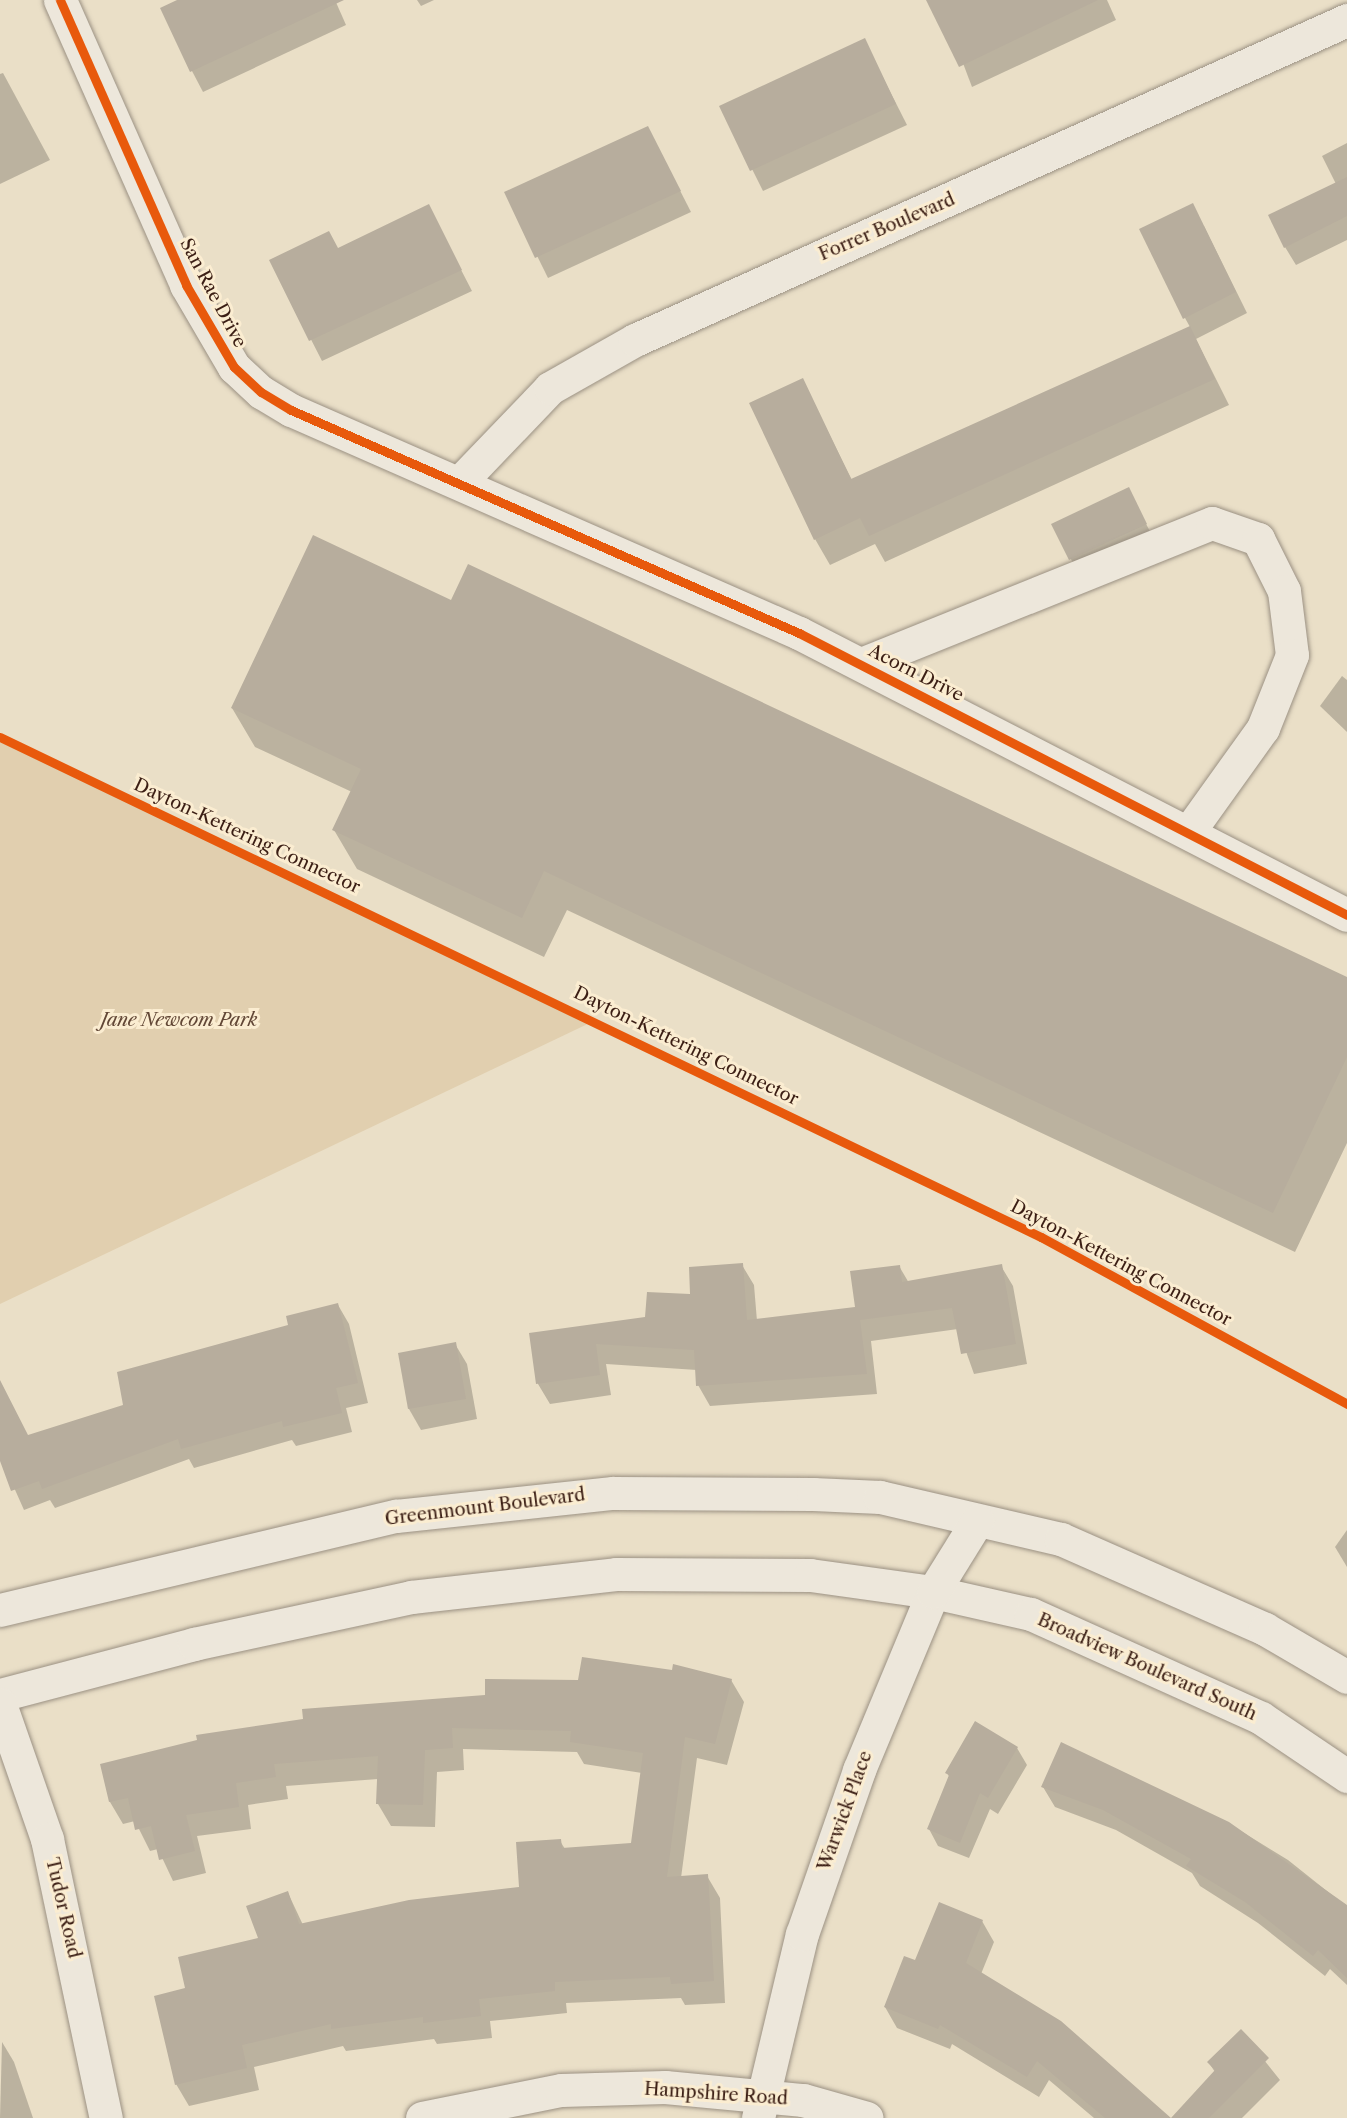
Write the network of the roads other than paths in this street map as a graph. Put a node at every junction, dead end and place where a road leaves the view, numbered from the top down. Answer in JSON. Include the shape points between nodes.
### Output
{"nodes":[{"id":1,"x":60,"y":0,"type":"edge"},
{"id":2,"x":1347,"y":20,"type":"edge"},
{"id":3,"x":460,"y":482,"type":"junction"},
{"id":4,"x":861,"y":664,"type":"junction"},
{"id":5,"x":1190,"y":830,"type":"junction"},
{"id":6,"x":1347,"y":915,"type":"edge"},
{"id":7,"x":977,"y":1521,"type":"junction"},
{"id":8,"x":933,"y":1592,"type":"junction"},
{"id":9,"x":0,"y":1610,"type":"edge"},
{"id":10,"x":1347,"y":1677,"type":"edge"},
{"id":11,"x":0,"y":1695,"type":"edge"},
{"id":12,"x":0,"y":1704,"type":"edge"},
{"id":13,"x":1347,"y":1776,"type":"edge"},
{"id":14,"x":759,"y":2106,"type":"edge"},
{"id":15,"x":106,"y":2118,"type":"edge"},
{"id":16,"x":422,"y":2118,"type":"edge"},
{"id":17,"x":867,"y":2118,"type":"edge"}],
"edges":[{"from":1,"to":3,"type":"street","name":"San Rae Drive","via":[[186,285],[234,367],[291,410]]},
{"from":2,"to":3,"type":"street","name":"Forrer Boulevard","via":[[635,340],[550,388]]},
{"from":3,"to":4,"type":"street","name":"Acorn Drive"},
{"from":4,"to":5,"type":"street","name":"Acorn Drive"},
{"from":4,"to":5,"type":"street","via":[[1212,522],[1258,539],[1284,591],[1292,655],[1263,728]]},
{"from":5,"to":6,"type":"street","name":"Acorn Drive"},
{"from":7,"to":8,"type":"street","name":"Warwick Place"},
{"from":7,"to":9,"type":"street","name":"Greenmount Boulevard","via":[[880,1497],[813,1494],[613,1493],[507,1501],[396,1516]]},
{"from":7,"to":10,"type":"street","via":[[1061,1539],[1265,1629]]},
{"from":8,"to":11,"type":"street","via":[[810,1575],[616,1574],[515,1581],[411,1597],[217,1639]]},
{"from":8,"to":13,"type":"street","name":"Broadview Boulevard South","via":[[1031,1614],[1230,1702]]},
{"from":8,"to":14,"type":"street","name":"Warwick Place","via":[[859,1770],[802,1934]]},
{"from":12,"to":15,"type":"street","name":"Tudor Road","via":[[47,1839]]},
{"from":14,"to":16,"type":"street","name":"Hampshire Road","via":[[665,2086],[561,2090]]},
{"from":14,"to":17,"type":"street","name":"Hampshire Road"}]}
